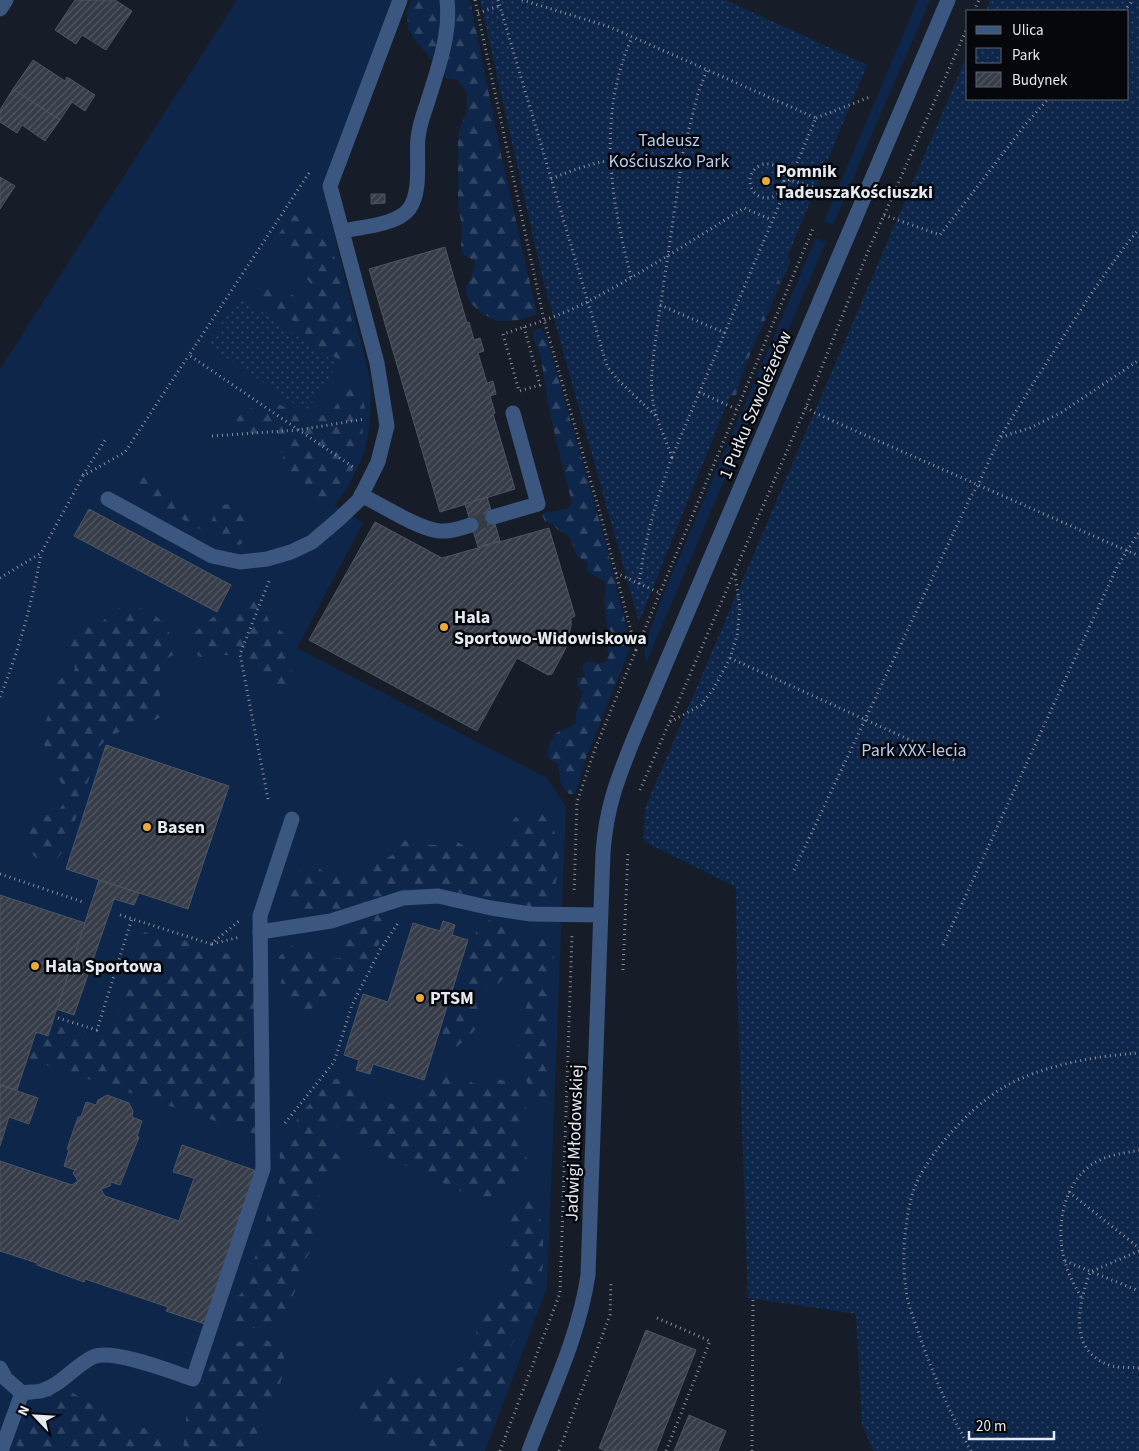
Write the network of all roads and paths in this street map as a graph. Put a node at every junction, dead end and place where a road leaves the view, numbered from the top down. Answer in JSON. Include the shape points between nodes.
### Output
{"nodes":[{"id":1,"x":6,"y":0,"type":"edge"},
{"id":2,"x":400,"y":0,"type":"edge"},
{"id":3,"x":447,"y":0,"type":"edge"},
{"id":4,"x":474,"y":0,"type":"edge"},
{"id":5,"x":498,"y":0,"type":"edge"},
{"id":6,"x":522,"y":0,"type":"edge"},
{"id":7,"x":948,"y":0,"type":"edge"},
{"id":8,"x":1134,"y":0,"type":"edge"},
{"id":9,"x":499,"y":6,"type":"junction"},
{"id":10,"x":0,"y":8,"type":"edge"},
{"id":11,"x":1125,"y":10,"type":"edge"},
{"id":12,"x":478,"y":13,"type":"junction"},
{"id":13,"x":966,"y":30,"type":"edge"},
{"id":14,"x":632,"y":37,"type":"junction"},
{"id":15,"x":707,"y":70,"type":"junction"},
{"id":16,"x":870,"y":97,"type":"dead end"},
{"id":17,"x":1047,"y":100,"type":"edge"},
{"id":18,"x":816,"y":118,"type":"junction"},
{"id":19,"x":610,"y":160,"type":"junction"},
{"id":20,"x":682,"y":161,"type":"junction"},
{"id":21,"x":313,"y":167,"type":"dead end"},
{"id":22,"x":551,"y":179,"type":"junction"},
{"id":23,"x":784,"y":179,"type":"junction"},
{"id":24,"x":789,"y":180,"type":"junction"},
{"id":25,"x":818,"y":188,"type":"dead end"},
{"id":26,"x":778,"y":194,"type":"junction"},
{"id":27,"x":781,"y":200,"type":"junction"},
{"id":28,"x":884,"y":215,"type":"junction"},
{"id":29,"x":772,"y":220,"type":"junction"},
{"id":30,"x":814,"y":226,"type":"dead end"},
{"id":31,"x":1139,"y":229,"type":"edge"},
{"id":32,"x":342,"y":231,"type":"junction"},
{"id":33,"x":668,"y":256,"type":"junction"},
{"id":34,"x":631,"y":277,"type":"junction"},
{"id":35,"x":587,"y":302,"type":"junction"},
{"id":36,"x":660,"y":305,"type":"junction"},
{"id":37,"x":544,"y":320,"type":"junction"},
{"id":38,"x":524,"y":327,"type":"junction"},
{"id":39,"x":724,"y":333,"type":"junction"},
{"id":40,"x":189,"y":355,"type":"junction"},
{"id":41,"x":1139,"y":360,"type":"edge"},
{"id":42,"x":699,"y":392,"type":"junction"},
{"id":43,"x":806,"y":407,"type":"junction"},
{"id":44,"x":736,"y":409,"type":"junction"},
{"id":45,"x":513,"y":413,"type":"dead end"},
{"id":46,"x":369,"y":418,"type":"dead end"},
{"id":47,"x":658,"y":418,"type":"junction"},
{"id":48,"x":298,"y":430,"type":"junction"},
{"id":49,"x":212,"y":436,"type":"dead end"},
{"id":50,"x":107,"y":437,"type":"dead end"},
{"id":51,"x":1000,"y":437,"type":"junction"},
{"id":52,"x":672,"y":457,"type":"junction"},
{"id":53,"x":355,"y":469,"type":"dead end"},
{"id":54,"x":83,"y":476,"type":"junction"},
{"id":55,"x":978,"y":485,"type":"junction"},
{"id":56,"x":361,"y":495,"type":"junction"},
{"id":57,"x":108,"y":499,"type":"dead end"},
{"id":58,"x":493,"y":517,"type":"tunnel mouth"},
{"id":59,"x":471,"y":525,"type":"tunnel mouth"},
{"id":60,"x":1139,"y":532,"type":"edge"},
{"id":61,"x":1127,"y":551,"type":"junction"},
{"id":62,"x":41,"y":553,"type":"junction"},
{"id":63,"x":281,"y":555,"type":"junction"},
{"id":64,"x":1139,"y":556,"type":"edge"},
{"id":65,"x":616,"y":573,"type":"junction"},
{"id":66,"x":735,"y":574,"type":"junction"},
{"id":67,"x":0,"y":578,"type":"edge"},
{"id":68,"x":640,"y":584,"type":"junction"},
{"id":69,"x":660,"y":593,"type":"junction"},
{"id":70,"x":636,"y":650,"type":"junction"},
{"id":71,"x":730,"y":658,"type":"junction"},
{"id":72,"x":0,"y":697,"type":"edge"},
{"id":73,"x":865,"y":720,"type":"junction"},
{"id":74,"x":670,"y":722,"type":"junction"},
{"id":75,"x":655,"y":756,"type":"dead end"},
{"id":76,"x":956,"y":762,"type":"dead end"},
{"id":77,"x":268,"y":799,"type":"dead end"},
{"id":78,"x":292,"y":819,"type":"dead end"},
{"id":79,"x":604,"y":827,"type":"joint"},
{"id":80,"x":794,"y":870,"type":"dead end"},
{"id":81,"x":0,"y":874,"type":"edge"},
{"id":82,"x":83,"y":902,"type":"dead end"},
{"id":83,"x":120,"y":915,"type":"dead end"},
{"id":84,"x":573,"y":915,"type":"junction"},
{"id":85,"x":600,"y":915,"type":"junction"},
{"id":86,"x":132,"y":918,"type":"junction"},
{"id":87,"x":240,"y":919,"type":"dead end"},
{"id":88,"x":400,"y":921,"type":"dead end"},
{"id":89,"x":260,"y":932,"type":"junction"},
{"id":90,"x":211,"y":944,"type":"junction"},
{"id":91,"x":943,"y":945,"type":"dead end"},
{"id":92,"x":58,"y":1018,"type":"dead end"},
{"id":93,"x":1139,"y":1053,"type":"edge"},
{"id":94,"x":263,"y":1150,"type":"junction"},
{"id":95,"x":1139,"y":1150,"type":"edge"},
{"id":96,"x":1069,"y":1192,"type":"junction"},
{"id":97,"x":1139,"y":1250,"type":"edge"},
{"id":98,"x":1064,"y":1261,"type":"junction"},
{"id":99,"x":1090,"y":1272,"type":"junction"},
{"id":100,"x":1139,"y":1291,"type":"edge"},
{"id":101,"x":1081,"y":1297,"type":"junction"},
{"id":102,"x":753,"y":1298,"type":"dead end"},
{"id":103,"x":657,"y":1318,"type":"dead end"},
{"id":104,"x":0,"y":1368,"type":"edge"},
{"id":105,"x":1139,"y":1368,"type":"edge"},
{"id":106,"x":22,"y":1393,"type":"junction"},
{"id":107,"x":1,"y":1451,"type":"edge"},
{"id":108,"x":500,"y":1451,"type":"edge"},
{"id":109,"x":529,"y":1451,"type":"edge"},
{"id":110,"x":666,"y":1451,"type":"edge"},
{"id":111,"x":752,"y":1451,"type":"edge"},
{"id":112,"x":971,"y":1451,"type":"edge"}],
"edges":[{"from":1,"to":10,"type":"street"},
{"from":2,"to":32,"type":"street","via":[[330,186]]},
{"from":3,"to":32,"type":"street","via":[[448,26],[418,136],[417,180],[410,208],[401,217],[387,222]]},
{"from":4,"to":12,"type":"path"},
{"from":5,"to":9,"type":"path"},
{"from":6,"to":14,"type":"path"},
{"from":7,"to":79,"type":"street","name":"1 Pułku Szwoleżerów","via":[[634,738],[615,786]]},
{"from":8,"to":11,"type":"path"},
{"from":9,"to":12,"type":"path"},
{"from":9,"to":22,"type":"path"},
{"from":12,"to":37,"type":"path"},
{"from":13,"to":28,"type":"path"},
{"from":14,"to":15,"type":"path"},
{"from":14,"to":19,"type":"path","via":[[616,82]]},
{"from":15,"to":18,"type":"path"},
{"from":15,"to":20,"type":"path","via":[[698,93]]},
{"from":16,"to":18,"type":"path"},
{"from":17,"to":28,"type":"path","via":[[940,235]]},
{"from":18,"to":24,"type":"path"},
{"from":19,"to":20,"type":"path","via":[[658,158]]},
{"from":19,"to":22,"type":"path"},
{"from":19,"to":34,"type":"path","via":[[617,219]]},
{"from":20,"to":33,"type":"path"},
{"from":21,"to":40,"type":"path"},
{"from":22,"to":35,"type":"path"},
{"from":23,"to":24,"type":"path"},
{"from":23,"to":26,"type":"path"},
{"from":23,"to":26,"type":"path","via":[[779,169],[769,164],[758,166],[751,175],[750,186],[757,195],[768,198]]},
{"from":24,"to":25,"type":"path"},
{"from":24,"to":27,"type":"path"},
{"from":26,"to":27,"type":"path"},
{"from":27,"to":29,"type":"path"},
{"from":28,"to":43,"type":"path"},
{"from":29,"to":33,"type":"path","via":[[744,208]]},
{"from":29,"to":39,"type":"path"},
{"from":30,"to":44,"type":"path"},
{"from":31,"to":51,"type":"path","via":[[1093,291]]},
{"from":32,"to":56,"type":"street","via":[[377,363],[387,426],[378,462]]},
{"from":33,"to":34,"type":"path"},
{"from":33,"to":36,"type":"path"},
{"from":34,"to":35,"type":"path"},
{"from":35,"to":37,"type":"path"},
{"from":35,"to":47,"type":"path","via":[[607,366]]},
{"from":36,"to":39,"type":"path"},
{"from":36,"to":47,"type":"path","via":[[652,394]]},
{"from":37,"to":38,"type":"path"},
{"from":37,"to":65,"type":"path"},
{"from":38,"to":38,"type":"path","via":[[503,334],[518,391],[540,385]]},
{"from":39,"to":42,"type":"path"},
{"from":40,"to":48,"type":"path"},
{"from":40,"to":54,"type":"path","via":[[125,452]]},
{"from":41,"to":51,"type":"path","via":[[1062,412],[1030,428]]},
{"from":42,"to":44,"type":"path"},
{"from":42,"to":52,"type":"path"},
{"from":43,"to":55,"type":"path"},
{"from":43,"to":66,"type":"path"},
{"from":44,"to":69,"type":"path"},
{"from":45,"to":58,"type":"street","via":[[538,504]]},
{"from":46,"to":48,"type":"path"},
{"from":47,"to":52,"type":"path"},
{"from":48,"to":49,"type":"path"},
{"from":48,"to":53,"type":"path"},
{"from":50,"to":54,"type":"path"},
{"from":51,"to":55,"type":"path"},
{"from":52,"to":68,"type":"path","via":[[648,528]]},
{"from":54,"to":62,"type":"path"},
{"from":55,"to":61,"type":"path"},
{"from":55,"to":73,"type":"path"},
{"from":56,"to":59,"type":"street","via":[[428,528],[450,531]]},
{"from":56,"to":63,"type":"street","via":[[340,519],[312,542]]},
{"from":57,"to":63,"type":"street","via":[[212,556],[240,562]]},
{"from":60,"to":61,"type":"path"},
{"from":61,"to":64,"type":"path"},
{"from":61,"to":91,"type":"path"},
{"from":62,"to":67,"type":"path"},
{"from":62,"to":72,"type":"path","via":[[34,596]]},
{"from":63,"to":77,"type":"path","via":[[240,654]]},
{"from":65,"to":68,"type":"path"},
{"from":65,"to":70,"type":"path"},
{"from":66,"to":71,"type":"path","via":[[740,608],[737,636]]},
{"from":66,"to":74,"type":"path"},
{"from":68,"to":69,"type":"path"},
{"from":69,"to":70,"type":"path"},
{"from":70,"to":84,"type":"path","via":[[577,802]]},
{"from":71,"to":73,"type":"path"},
{"from":71,"to":74,"type":"path","via":[[714,688],[700,705]]},
{"from":73,"to":76,"type":"path"},
{"from":73,"to":80,"type":"path"},
{"from":74,"to":75,"type":"path"},
{"from":78,"to":89,"type":"street","via":[[260,916]]},
{"from":79,"to":85,"type":"street","name":"Jadwigi Młodowskiej"},
{"from":81,"to":82,"type":"path"},
{"from":83,"to":86,"type":"path"},
{"from":84,"to":85,"type":"street"},
{"from":84,"to":89,"type":"street","via":[[531,914],[438,896],[403,898],[331,921]]},
{"from":84,"to":108,"type":"path","via":[[560,1293]]},
{"from":85,"to":109,"type":"street","name":"Jadwigi Młodowskiej","via":[[588,1275],[577,1328]]},
{"from":86,"to":90,"type":"path"},
{"from":86,"to":92,"type":"path","via":[[97,1030]]},
{"from":87,"to":90,"type":"path"},
{"from":88,"to":94,"type":"path","via":[[380,950],[352,1005],[334,1062]]},
{"from":89,"to":90,"type":"path"},
{"from":89,"to":94,"type":"street"},
{"from":93,"to":112,"type":"path","via":[[1078,1061],[1004,1087],[971,1111],[948,1136],[925,1167],[911,1198],[904,1248],[906,1290],[934,1374]]},
{"from":94,"to":106,"type":"street","via":[[263,1169],[193,1379],[120,1356],[95,1356],[58,1383],[41,1391]]},
{"from":95,"to":96,"type":"path","via":[[1101,1159],[1081,1173]]},
{"from":96,"to":97,"type":"path"},
{"from":96,"to":98,"type":"path","via":[[1062,1215]]},
{"from":97,"to":99,"type":"path"},
{"from":98,"to":99,"type":"path"},
{"from":98,"to":101,"type":"path"},
{"from":99,"to":100,"type":"path"},
{"from":99,"to":101,"type":"path"},
{"from":101,"to":105,"type":"path","via":[[1078,1323],[1084,1344],[1096,1359],[1113,1366]]},
{"from":102,"to":111,"type":"path"},
{"from":103,"to":110,"type":"path","via":[[710,1341]]},
{"from":104,"to":106,"type":"street","via":[[6,1379]]},
{"from":106,"to":107,"type":"street"}]}
